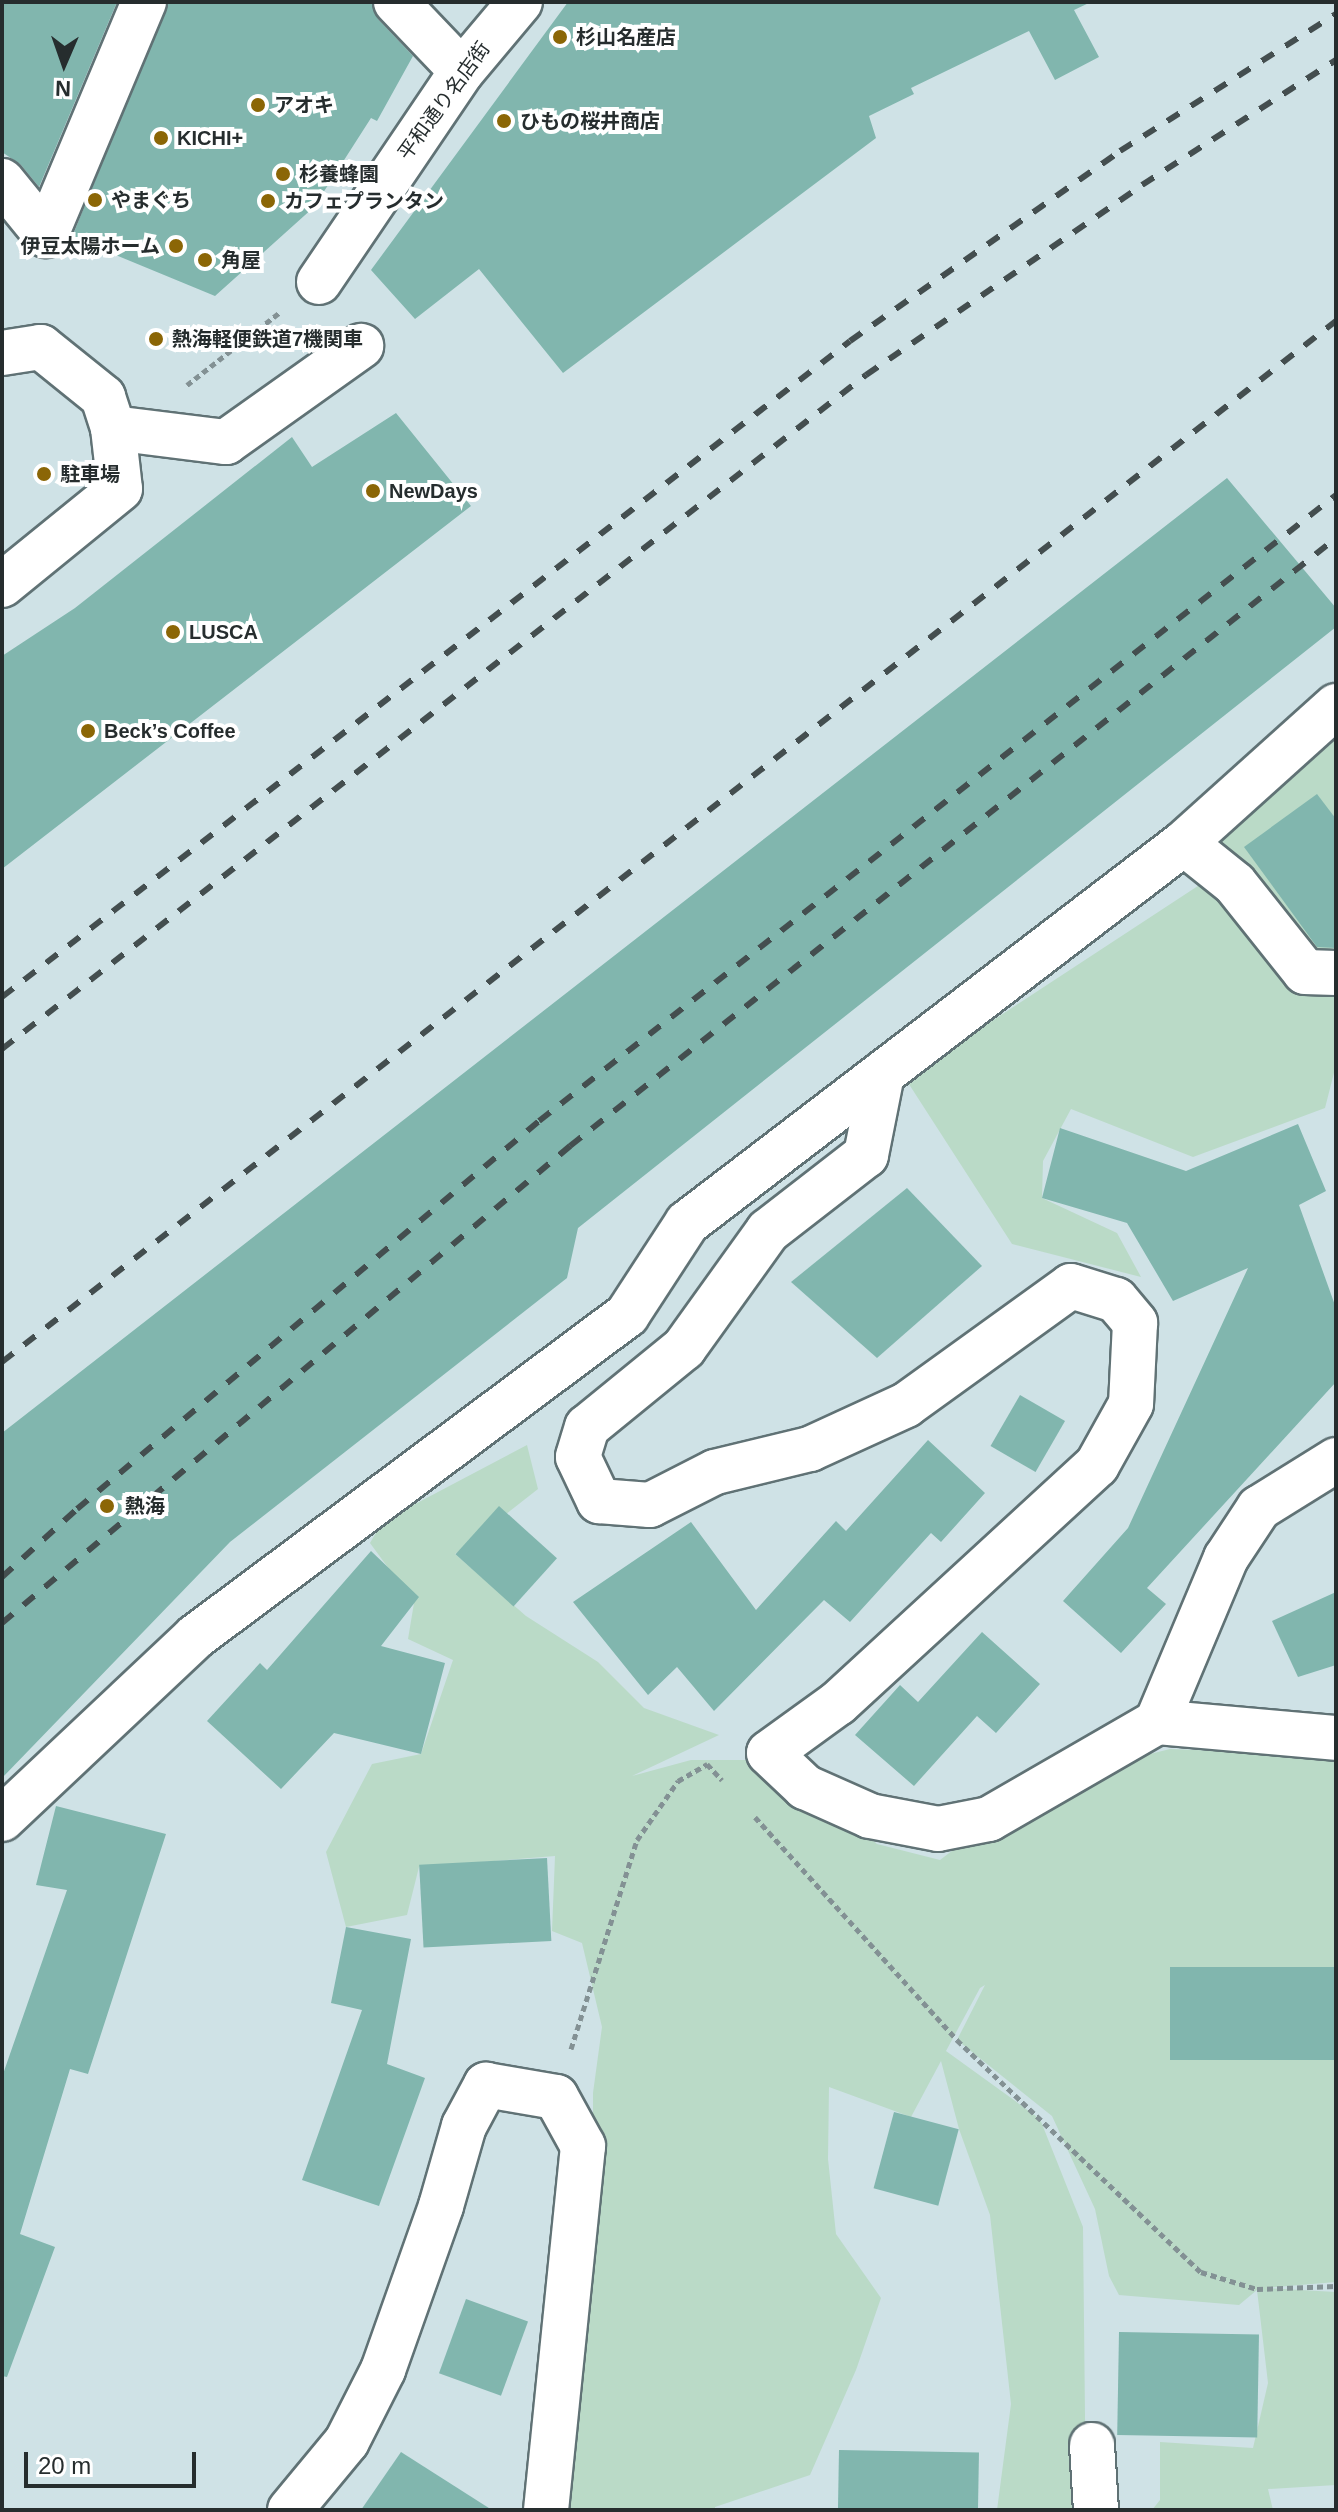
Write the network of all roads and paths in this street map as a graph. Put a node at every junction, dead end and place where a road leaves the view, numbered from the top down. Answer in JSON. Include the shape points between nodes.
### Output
{"nodes":[{"id":1,"x":144,"y":2,"type":"edge"},
{"id":2,"x":396,"y":2,"type":"edge"},
{"id":3,"x":520,"y":2,"type":"edge"},
{"id":4,"x":462,"y":71,"type":"junction"},
{"id":5,"x":2,"y":181,"type":"edge"},
{"id":6,"x":319,"y":282,"type":"joint"},
{"id":7,"x":361,"y":346,"type":"dead end"},
{"id":8,"x":2,"y":353,"type":"edge"},
{"id":9,"x":182,"y":389,"type":"dead end"},
{"id":10,"x":113,"y":428,"type":"junction"},
{"id":11,"x":2,"y":585,"type":"edge"},
{"id":12,"x":1336,"y":706,"type":"edge"},
{"id":13,"x":1184,"y":843,"type":"junction"},
{"id":14,"x":1336,"y":973,"type":"edge"},
{"id":15,"x":882,"y":1074,"type":"junction"},
{"id":16,"x":1336,"y":1460,"type":"edge"},
{"id":17,"x":1157,"y":1722,"type":"junction"},
{"id":18,"x":1336,"y":1738,"type":"edge"},
{"id":19,"x":728,"y":1787,"type":"dead end"},
{"id":20,"x":749,"y":1810,"type":"dead end"},
{"id":21,"x":2,"y":1819,"type":"edge"},
{"id":22,"x":556,"y":2097,"type":"junction"},
{"id":23,"x":1336,"y":2286,"type":"edge"},
{"id":24,"x":1092,"y":2445,"type":"dead end"},
{"id":25,"x":290,"y":2510,"type":"edge"},
{"id":26,"x":546,"y":2510,"type":"edge"},
{"id":27,"x":1096,"y":2510,"type":"edge"}],
"edges":[{"from":1,"to":5,"type":"street","via":[[46,235]]},
{"from":2,"to":4,"type":"street"},
{"from":3,"to":4,"type":"street","name":"平和通り名店街"},
{"from":4,"to":6,"type":"street","name":"平和通り名店街"},
{"from":6,"to":9,"type":"path"},
{"from":7,"to":10,"type":"street","via":[[226,442]]},
{"from":8,"to":10,"type":"street","via":[[41,347],[103,397]]},
{"from":10,"to":11,"type":"street","via":[[120,489]]},
{"from":12,"to":13,"type":"street"},
{"from":13,"to":14,"type":"street","via":[[1235,884],[1305,972]]},
{"from":13,"to":15,"type":"street"},
{"from":15,"to":17,"type":"street","via":[[866,1155],[768,1231],[684,1348],[587,1427],[578,1457],[599,1501],[650,1505],[715,1472],[810,1449],[906,1405],[1071,1286],[1116,1300],[1135,1323],[1131,1404],[1097,1465],[838,1703],[769,1753],[805,1787],[870,1816],[938,1829],[989,1819]]},
{"from":15,"to":21,"type":"street","via":[[687,1223],[627,1315],[195,1637]]},
{"from":16,"to":17,"type":"street","via":[[1259,1508],[1226,1558]]},
{"from":17,"to":18,"type":"street"},
{"from":19,"to":22,"type":"path","via":[[707,1764],[678,1781],[637,1840]]},
{"from":20,"to":23,"type":"path","via":[[957,2040],[1201,2272],[1257,2289]]},
{"from":22,"to":25,"type":"street","via":[[486,2085],[464,2126],[383,2370],[347,2441]]},
{"from":22,"to":26,"type":"street","via":[[583,2146]]},
{"from":24,"to":27,"type":"street"}]}
